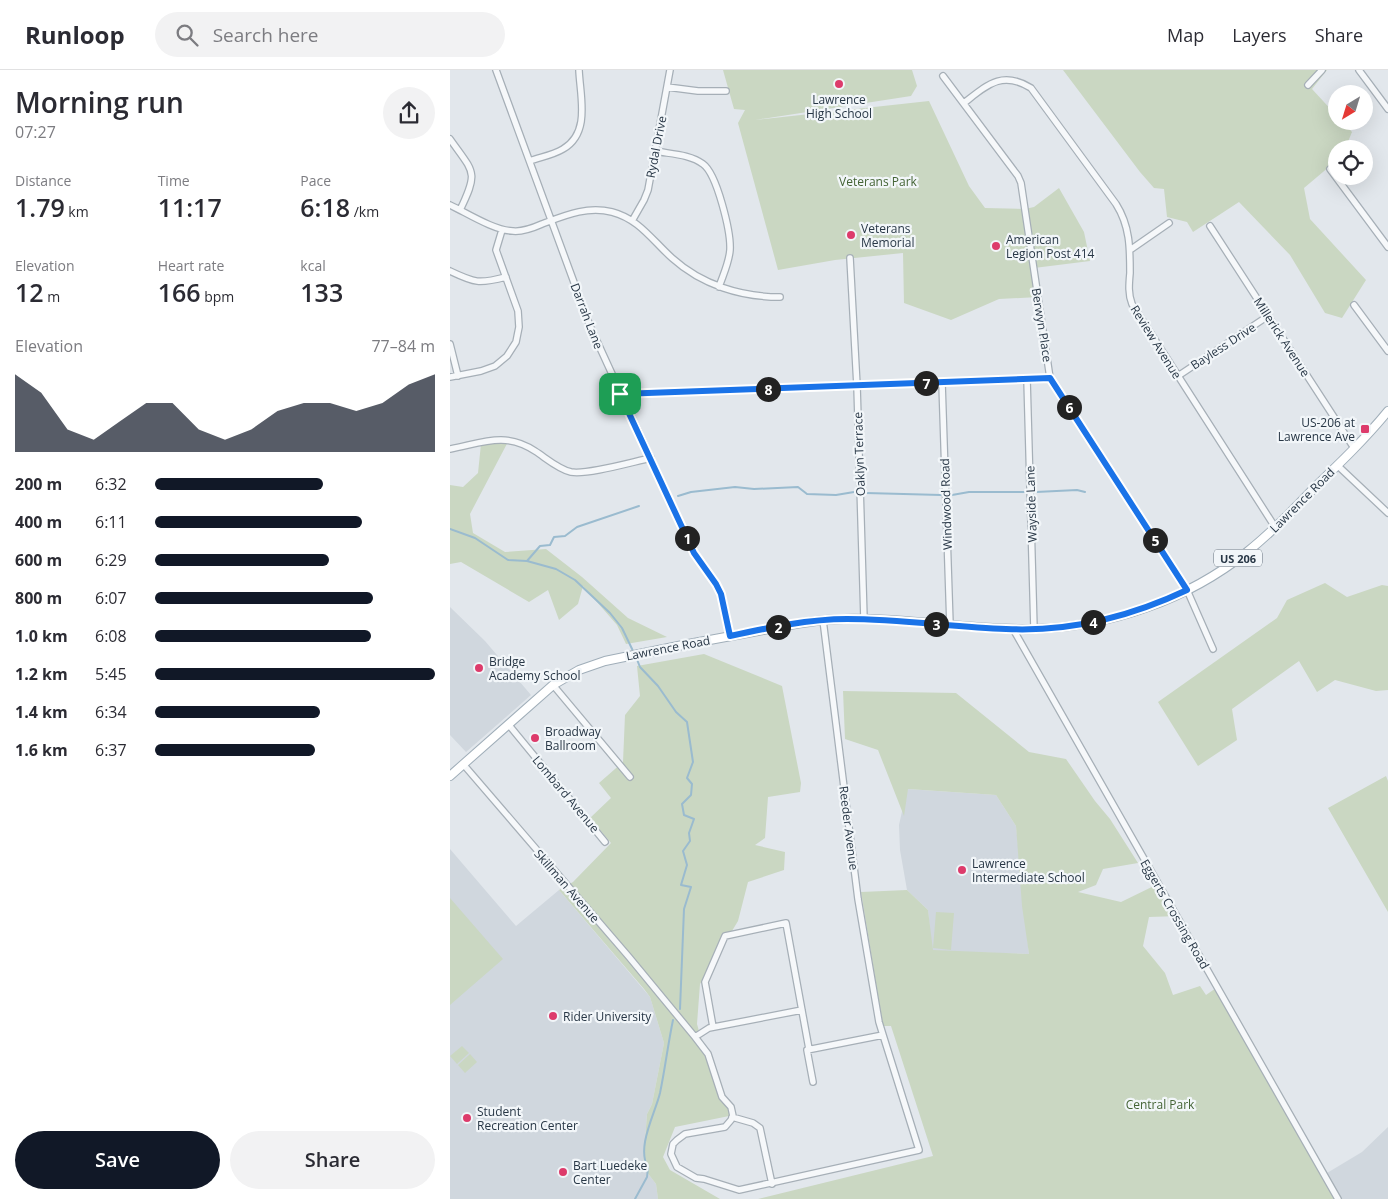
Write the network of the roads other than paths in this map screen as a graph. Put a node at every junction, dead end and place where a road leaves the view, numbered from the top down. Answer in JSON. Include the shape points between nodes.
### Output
{"nodes":[{"id":1,"x":496,"y":70,"type":"edge"},
{"id":2,"x":579,"y":70,"type":"edge"},
{"id":3,"x":670,"y":70,"type":"edge"},
{"id":4,"x":1322,"y":70,"type":"edge"},
{"id":5,"x":1359,"y":70,"type":"edge"},
{"id":6,"x":945,"y":78,"type":"dead end"},
{"id":7,"x":1308,"y":85,"type":"dead end"},
{"id":8,"x":667,"y":87,"type":"junction"},
{"id":9,"x":726,"y":91,"type":"dead end"},
{"id":10,"x":964,"y":103,"type":"junction"},
{"id":11,"x":1388,"y":109,"type":"edge"},
{"id":12,"x":450,"y":139,"type":"edge"},
{"id":13,"x":655,"y":151,"type":"junction"},
{"id":14,"x":530,"y":161,"type":"junction"},
{"id":15,"x":1342,"y":185,"type":"edge"},
{"id":16,"x":450,"y":205,"type":"edge"},
{"id":17,"x":460,"y":210,"type":"junction"},
{"id":18,"x":551,"y":220,"type":"junction"},
{"id":19,"x":632,"y":220,"type":"junction"},
{"id":20,"x":1169,"y":223,"type":"dead end"},
{"id":21,"x":1210,"y":226,"type":"dead end"},
{"id":22,"x":502,"y":230,"type":"junction"},
{"id":23,"x":1388,"y":247,"type":"edge"},
{"id":24,"x":1130,"y":250,"type":"junction"},
{"id":25,"x":850,"y":258,"type":"dead end"},
{"id":26,"x":450,"y":271,"type":"edge"},
{"id":27,"x":506,"y":277,"type":"junction"},
{"id":28,"x":720,"y":287,"type":"junction"},
{"id":29,"x":780,"y":297,"type":"dead end"},
{"id":30,"x":1354,"y":305,"type":"dead end"},
{"id":31,"x":1268,"y":316,"type":"junction"},
{"id":32,"x":450,"y":344,"type":"edge"},
{"id":33,"x":1388,"y":351,"type":"edge"},
{"id":34,"x":458,"y":376,"type":"junction"},
{"id":35,"x":1178,"y":376,"type":"junction"},
{"id":36,"x":450,"y":377,"type":"edge"},
{"id":37,"x":1050,"y":378,"type":"junction"},
{"id":38,"x":1027,"y":379,"type":"junction"},
{"id":39,"x":942,"y":383,"type":"junction"},
{"id":40,"x":857,"y":386,"type":"junction"},
{"id":41,"x":620,"y":394,"type":"junction"},
{"id":42,"x":1388,"y":411,"type":"edge"},
{"id":43,"x":1354,"y":448,"type":"junction"},
{"id":44,"x":450,"y":450,"type":"edge"},
{"id":45,"x":650,"y":458,"type":"junction"},
{"id":46,"x":1337,"y":466,"type":"junction"},
{"id":47,"x":1388,"y":513,"type":"edge"},
{"id":48,"x":1275,"y":527,"type":"junction"},
{"id":49,"x":1187,"y":590,"type":"junction"},
{"id":50,"x":864,"y":619,"type":"junction"},
{"id":51,"x":823,"y":620,"type":"junction"},
{"id":52,"x":950,"y":625,"type":"junction"},
{"id":53,"x":1013,"y":629,"type":"junction"},
{"id":54,"x":1034,"y":629,"type":"junction"},
{"id":55,"x":730,"y":636,"type":"junction"},
{"id":56,"x":1213,"y":649,"type":"dead end"},
{"id":57,"x":553,"y":685,"type":"junction"},
{"id":58,"x":508,"y":724,"type":"junction"},
{"id":59,"x":463,"y":764,"type":"junction"},
{"id":60,"x":450,"y":776,"type":"edge"},
{"id":61,"x":630,"y":777,"type":"dead end"},
{"id":62,"x":605,"y":842,"type":"dead end"},
{"id":63,"x":802,"y":1010,"type":"junction"},
{"id":64,"x":713,"y":1027,"type":"junction"},
{"id":65,"x":883,"y":1035,"type":"junction"},
{"id":66,"x":695,"y":1036,"type":"junction"},
{"id":67,"x":809,"y":1049,"type":"junction"},
{"id":68,"x":813,"y":1082,"type":"dead end"},
{"id":69,"x":732,"y":1117,"type":"junction"},
{"id":70,"x":772,"y":1184,"type":"junction"},
{"id":71,"x":1338,"y":1199,"type":"edge"}],
"edges":[{"from":1,"to":14,"type":"street","name":"Darrah Lane"},
{"from":2,"to":14,"type":"street","via":[[582,119],[578,133],[565,148]]},
{"from":3,"to":8,"type":"street","name":"Rydal Drive"},
{"from":4,"to":7,"type":"street"},
{"from":5,"to":11,"type":"street"},
{"from":6,"to":10,"type":"street","name":"Berwyn Place"},
{"from":8,"to":9,"type":"street"},
{"from":8,"to":13,"type":"street","name":"Rydal Drive"},
{"from":10,"to":24,"type":"street","name":"Review Avenue","via":[[999,79],[1013,79],[1031,88],[1119,208],[1127,228]]},
{"from":10,"to":37,"type":"street","name":"Berwyn Place","via":[[1021,183]]},
{"from":12,"to":17,"type":"street","via":[[469,166],[472,176],[471,187]]},
{"from":13,"to":19,"type":"street","name":"Rydal Drive","via":[[648,190]]},
{"from":13,"to":28,"type":"street","via":[[696,159],[707,167],[715,180],[730,240],[729,258]]},
{"from":14,"to":18,"type":"street","name":"Darrah Lane"},
{"from":15,"to":23,"type":"street"},
{"from":16,"to":17,"type":"street"},
{"from":17,"to":22,"type":"street"},
{"from":18,"to":19,"type":"street","via":[[573,212],[595,210]]},
{"from":18,"to":22,"type":"street","via":[[520,231]]},
{"from":18,"to":41,"type":"street","name":"Darrah Lane","via":[[590,326]]},
{"from":19,"to":28,"type":"street","via":[[684,267]]},
{"from":20,"to":24,"type":"street"},
{"from":21,"to":31,"type":"street","name":"Millerick Avenue"},
{"from":22,"to":27,"type":"street","via":[[496,250]]},
{"from":24,"to":35,"type":"street","name":"Review Avenue","via":[[1130,299]]},
{"from":25,"to":40,"type":"street","name":"Oaklyn Terrace"},
{"from":26,"to":27,"type":"street","via":[[477,282]]},
{"from":27,"to":34,"type":"street","via":[[519,319],[516,342],[495,366]]},
{"from":28,"to":29,"type":"street","via":[[745,294]]},
{"from":30,"to":33,"type":"street"},
{"from":31,"to":35,"type":"street","name":"Bayless Drive"},
{"from":31,"to":43,"type":"street","name":"Millerick Avenue"},
{"from":32,"to":34,"type":"street"},
{"from":34,"to":36,"type":"street"},
{"from":35,"to":48,"type":"street","name":"Review Avenue"},
{"from":37,"to":38,"type":"street"},
{"from":37,"to":49,"type":"street","name":"Berwyn Place"},
{"from":38,"to":39,"type":"street"},
{"from":38,"to":54,"type":"street","name":"Wayside Lane"},
{"from":39,"to":40,"type":"street"},
{"from":39,"to":52,"type":"street","name":"Windwood Road"},
{"from":40,"to":41,"type":"street"},
{"from":40,"to":50,"type":"street","name":"Oaklyn Terrace"},
{"from":41,"to":45,"type":"street","name":"Darrah Lane"},
{"from":42,"to":43,"type":"main road","name":"Lawrence Road","number":"US 206"},
{"from":43,"to":46,"type":"main road","name":"Lawrence Road","number":"US 206"},
{"from":44,"to":45,"type":"street","via":[[509,439],[524,444],[563,469],[578,472]]},
{"from":45,"to":55,"type":"street","name":"Darrah Lane","via":[[694,553],[721,594]]},
{"from":46,"to":47,"type":"street"},
{"from":46,"to":48,"type":"main road","name":"Lawrence Road","number":"US 206"},
{"from":48,"to":49,"type":"main road","name":"Lawrence Road","number":"US 206","via":[[1225,568]]},
{"from":49,"to":54,"type":"main road","name":"Lawrence Road","number":"US 206","via":[[1111,619]]},
{"from":49,"to":56,"type":"street","name":"Berwyn Place"},
{"from":50,"to":51,"type":"main road","name":"Lawrence Road","number":"US 206"},
{"from":50,"to":52,"type":"main road","name":"Lawrence Road","number":"US 206"},
{"from":51,"to":55,"type":"main road","name":"Lawrence Road","number":"US 206"},
{"from":51,"to":65,"type":"street","name":"Reeder Avenue","via":[[858,899]]},
{"from":52,"to":53,"type":"main road","name":"Lawrence Road","number":"US 206"},
{"from":53,"to":54,"type":"main road","name":"Lawrence Road","number":"US 206"},
{"from":53,"to":71,"type":"street","name":"Eggerts Crossing Road"},
{"from":55,"to":57,"type":"main road","name":"Lawrence Road","number":"US 206","via":[[592,665]]},
{"from":57,"to":58,"type":"main road","name":"Lawrence Road","number":"US 206"},
{"from":57,"to":61,"type":"street"},
{"from":58,"to":59,"type":"main road","name":"Lawrence Road","number":"US 206"},
{"from":58,"to":62,"type":"street","name":"Lombard Avenue"},
{"from":59,"to":60,"type":"main road","name":"Lawrence Road","number":"US 206"},
{"from":59,"to":66,"type":"street","name":"Skillman Avenue"},
{"from":63,"to":64,"type":"street"},
{"from":63,"to":64,"type":"street","via":[[786,923],[725,936],[705,982]]},
{"from":63,"to":67,"type":"street"},
{"from":64,"to":66,"type":"street"},
{"from":65,"to":67,"type":"street"},
{"from":65,"to":70,"type":"street","name":"Reeder Avenue","via":[[919,1150]]},
{"from":66,"to":69,"type":"street","name":"Skillman Avenue","via":[[712,1064],[722,1097],[731,1107]]},
{"from":67,"to":68,"type":"street"},
{"from":69,"to":70,"type":"street","via":[[760,1128]]},
{"from":69,"to":70,"type":"street","via":[[725,1127],[680,1136],[673,1144],[674,1164],[696,1178],[734,1190]]}]}
